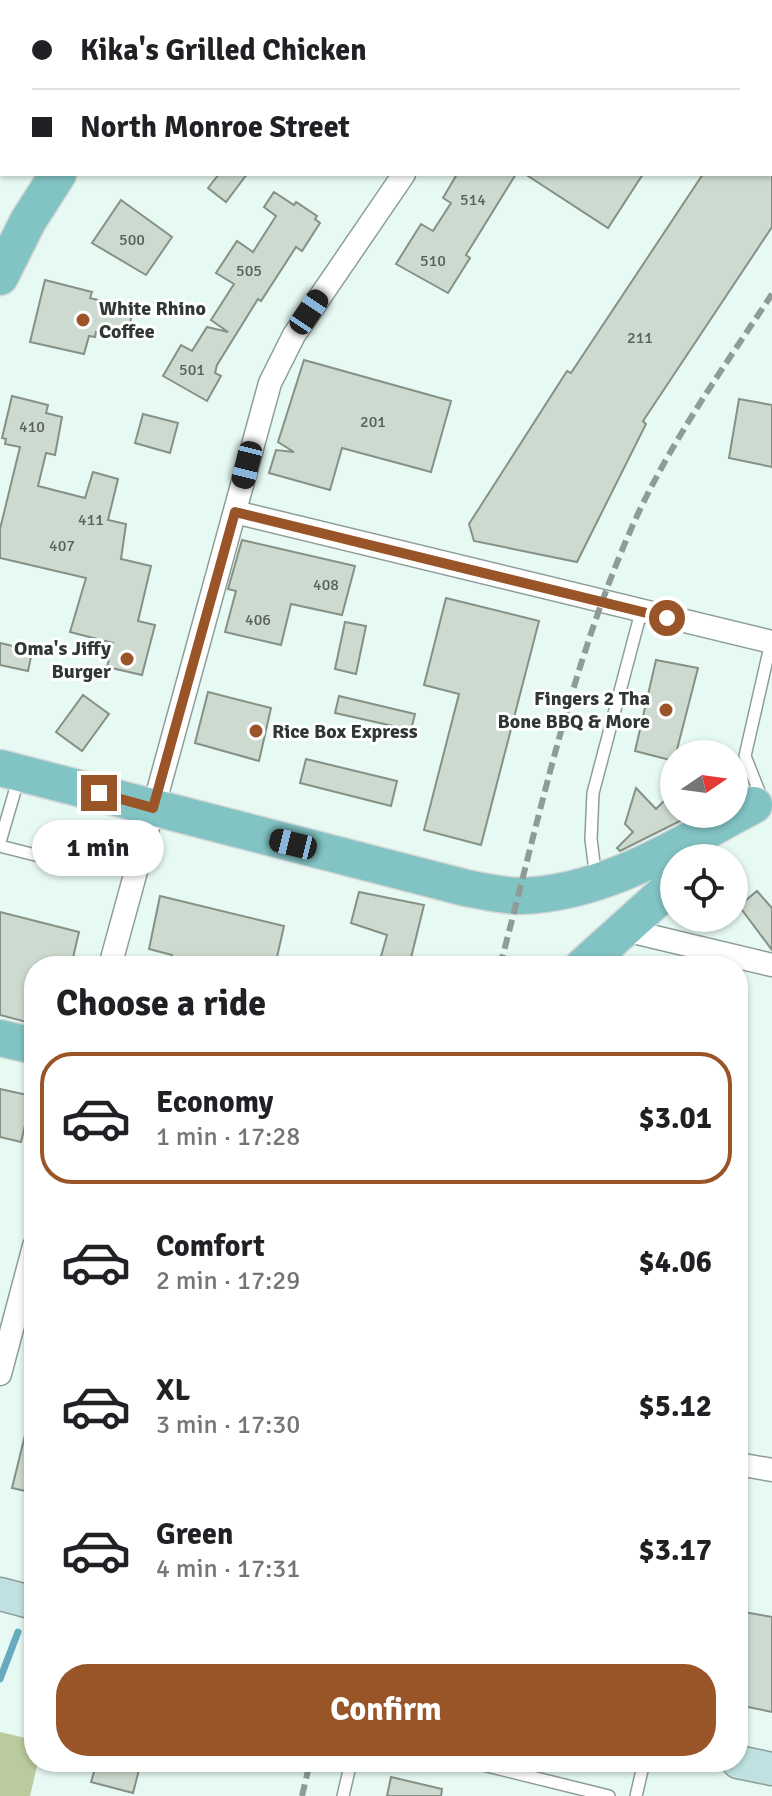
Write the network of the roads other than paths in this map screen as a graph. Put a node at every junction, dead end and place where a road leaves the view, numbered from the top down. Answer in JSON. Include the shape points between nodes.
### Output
{"nodes":[{"id":1,"x":57,"y":176,"type":"edge"},
{"id":2,"x":403,"y":176,"type":"edge"},
{"id":3,"x":5,"y":254,"type":"edge"},
{"id":4,"x":235,"y":512,"type":"junction"},
{"id":5,"x":641,"y":612,"type":"junction"},
{"id":6,"x":772,"y":642,"type":"edge"},
{"id":7,"x":10,"y":770,"type":"edge"},
{"id":8,"x":763,"y":800,"type":"edge"},
{"id":9,"x":153,"y":808,"type":"junction"},
{"id":10,"x":0,"y":844,"type":"edge"},
{"id":11,"x":717,"y":844,"type":"edge"},
{"id":12,"x":59,"y":861,"type":"dead end"},
{"id":13,"x":596,"y":883,"type":"junction"},
{"id":14,"x":660,"y":897,"type":"edge"},
{"id":15,"x":625,"y":930,"type":"junction"},
{"id":16,"x":113,"y":956,"type":"edge"},
{"id":17,"x":595,"y":956,"type":"edge"},
{"id":18,"x":718,"y":956,"type":"edge"},
{"id":19,"x":748,"y":963,"type":"edge"},
{"id":20,"x":772,"y":965,"type":"edge"},
{"id":21,"x":0,"y":1038,"type":"edge"},
{"id":22,"x":24,"y":1044,"type":"edge"},
{"id":23,"x":24,"y":1284,"type":"edge"},
{"id":24,"x":18,"y":1307,"type":"edge"},
{"id":25,"x":0,"y":1374,"type":"edge"},
{"id":26,"x":748,"y":1466,"type":"edge"},
{"id":27,"x":772,"y":1470,"type":"edge"},
{"id":28,"x":0,"y":1594,"type":"edge"},
{"id":29,"x":24,"y":1600,"type":"edge"},
{"id":30,"x":748,"y":1764,"type":"edge"},
{"id":31,"x":772,"y":1769,"type":"edge"},
{"id":32,"x":349,"y":1772,"type":"edge"},
{"id":33,"x":511,"y":1772,"type":"edge"},
{"id":34,"x":642,"y":1772,"type":"edge"},
{"id":35,"x":343,"y":1796,"type":"edge"},
{"id":36,"x":609,"y":1796,"type":"edge"},
{"id":37,"x":636,"y":1796,"type":"edge"}],
"edges":[{"from":1,"to":3,"type":"main road"},
{"from":2,"to":4,"type":"street","via":[[294,335],[270,383]]},
{"from":4,"to":5,"type":"street"},
{"from":4,"to":9,"type":"street"},
{"from":5,"to":6,"type":"street"},
{"from":5,"to":13,"type":"lane","via":[[593,793]]},
{"from":6,"to":8,"type":"lane","via":[[745,756]]},
{"from":7,"to":9,"type":"main road"},
{"from":7,"to":10,"type":"lane"},
{"from":8,"to":11,"type":"main road"},
{"from":8,"to":13,"type":"main road","via":[[639,867]]},
{"from":9,"to":13,"type":"main road","via":[[466,888],[519,896]]},
{"from":9,"to":16,"type":"street"},
{"from":10,"to":12,"type":"lane"},
{"from":14,"to":15,"type":"main road"},
{"from":15,"to":17,"type":"main road"},
{"from":15,"to":18,"type":"street"},
{"from":19,"to":20,"type":"street"},
{"from":21,"to":22,"type":"main road"},
{"from":23,"to":24,"type":"street"},
{"from":24,"to":25,"type":"street"},
{"from":26,"to":27,"type":"street"},
{"from":28,"to":29,"type":"street"},
{"from":30,"to":31,"type":"street"},
{"from":32,"to":35,"type":"lane"},
{"from":33,"to":36,"type":"lane"},
{"from":34,"to":37,"type":"lane"}]}
